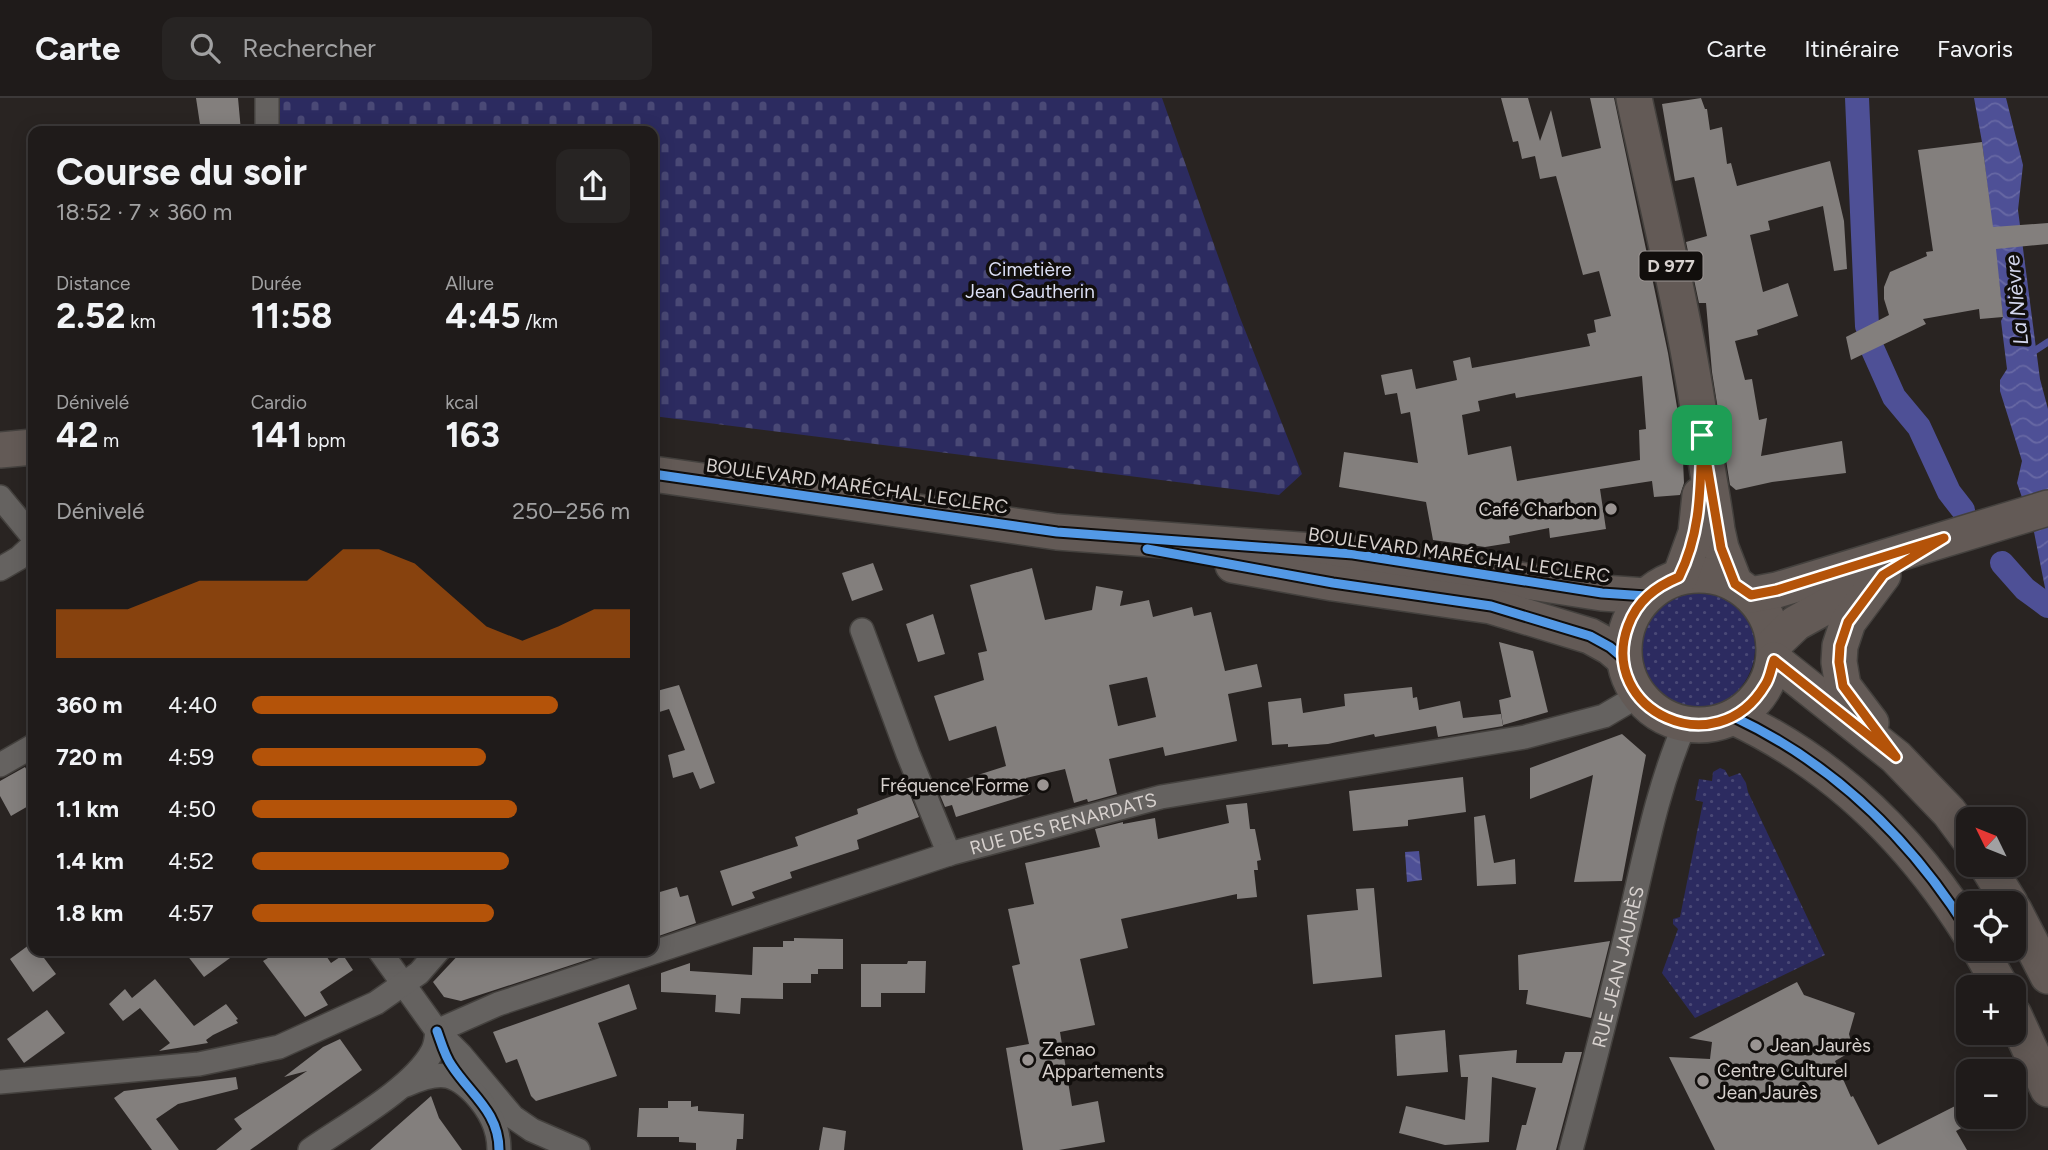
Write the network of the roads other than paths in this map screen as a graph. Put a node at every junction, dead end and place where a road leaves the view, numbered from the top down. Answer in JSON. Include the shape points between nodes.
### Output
{"nodes":[{"id":1,"x":267,"y":98,"type":"edge"},
{"id":2,"x":1634,"y":98,"type":"edge"},
{"id":3,"x":267,"y":126,"type":"edge"},
{"id":4,"x":1702,"y":435,"type":"junction"},
{"id":5,"x":28,"y":447,"type":"edge"},
{"id":6,"x":0,"y":450,"type":"edge"},
{"id":7,"x":658,"y":475,"type":"edge"},
{"id":8,"x":0,"y":497,"type":"edge"},
{"id":9,"x":2034,"y":512,"type":"edge"},
{"id":10,"x":28,"y":531,"type":"edge"},
{"id":11,"x":1057,"y":532,"type":"junction"},
{"id":12,"x":1944,"y":538,"type":"junction"},
{"id":13,"x":28,"y":550,"type":"edge"},
{"id":14,"x":0,"y":569,"type":"edge"},
{"id":15,"x":1883,"y":575,"type":"junction"},
{"id":16,"x":1679,"y":577,"type":"junction"},
{"id":17,"x":1743,"y":589,"type":"junction"},
{"id":18,"x":1646,"y":596,"type":"junction"},
{"id":19,"x":862,"y":630,"type":"dead end"},
{"id":20,"x":1774,"y":652,"type":"junction"},
{"id":21,"x":1623,"y":658,"type":"junction"},
{"id":22,"x":1638,"y":696,"type":"junction"},
{"id":23,"x":1734,"y":716,"type":"junction"},
{"id":24,"x":1685,"y":724,"type":"junction"},
{"id":25,"x":28,"y":749,"type":"edge"},
{"id":26,"x":1896,"y":757,"type":"junction"},
{"id":27,"x":0,"y":765,"type":"edge"},
{"id":28,"x":1956,"y":821,"type":"edge"},
{"id":29,"x":949,"y":854,"type":"junction"},
{"id":30,"x":1956,"y":914,"type":"edge"},
{"id":31,"x":2026,"y":933,"type":"edge"},
{"id":32,"x":658,"y":951,"type":"edge"},
{"id":33,"x":383,"y":956,"type":"edge"},
{"id":34,"x":434,"y":956,"type":"edge"},
{"id":35,"x":642,"y":956,"type":"edge"},
{"id":36,"x":2048,"y":976,"type":"edge"},
{"id":37,"x":403,"y":984,"type":"junction"},
{"id":38,"x":498,"y":1004,"type":"junction"},
{"id":39,"x":422,"y":1010,"type":"junction"},
{"id":40,"x":437,"y":1031,"type":"junction"},
{"id":41,"x":2026,"y":1041,"type":"edge"},
{"id":42,"x":0,"y":1082,"type":"edge"},
{"id":43,"x":400,"y":1087,"type":"junction"},
{"id":44,"x":2048,"y":1089,"type":"edge"},
{"id":45,"x":484,"y":1104,"type":"junction"},
{"id":46,"x":542,"y":1134,"type":"junction"},
{"id":47,"x":310,"y":1150,"type":"edge"},
{"id":48,"x":499,"y":1150,"type":"edge"},
{"id":49,"x":511,"y":1150,"type":"edge"},
{"id":50,"x":578,"y":1150,"type":"edge"},
{"id":51,"x":1571,"y":1150,"type":"edge"}],
"edges":[{"from":1,"to":3,"type":"street"},
{"from":2,"to":4,"type":"main road","number":"D 977","via":[[1681,305]]},
{"from":4,"to":16,"type":"main road","number":"D 977","via":[[1696,533]]},
{"from":4,"to":17,"type":"main road","number":"D 977","via":[[1717,530]]},
{"from":5,"to":6,"type":"main road"},
{"from":7,"to":11,"type":"main road","name":"BOULEVARD MARÉCHAL LECLERC"},
{"from":8,"to":10,"type":"street"},
{"from":9,"to":12,"type":"main road"},
{"from":11,"to":18,"type":"main road","name":"BOULEVARD MARÉCHAL LECLERC","via":[[1353,554]]},
{"from":11,"to":21,"type":"main road","name":"BOULEVARD MARÉCHAL LECLERC","via":[[1333,583],[1491,606],[1590,636]]},
{"from":12,"to":15,"type":"main road"},
{"from":12,"to":17,"type":"main road","via":[[1777,590]]},
{"from":13,"to":14,"type":"street"},
{"from":15,"to":20,"type":"main road","via":[[1804,617],[1786,630]]},
{"from":15,"to":26,"type":"main road","via":[[1848,622],[1839,662],[1843,686]]},
{"from":16,"to":17,"type":"main road","via":[[1718,577]]},
{"from":16,"to":18,"type":"main road"},
{"from":17,"to":20,"type":"main road","via":[[1763,610]]},
{"from":18,"to":21,"type":"main road","via":[[1624,635]]},
{"from":19,"to":29,"type":"street"},
{"from":20,"to":23,"type":"main road","via":[[1767,683],[1753,702]]},
{"from":20,"to":26,"type":"main road"},
{"from":21,"to":22,"type":"main road"},
{"from":22,"to":24,"type":"main road","via":[[1668,719]]},
{"from":22,"to":29,"type":"street","name":"RUE DES RENARDATS","via":[[1604,716],[1525,737],[1161,797]]},
{"from":23,"to":24,"type":"main road","via":[[1710,725]]},
{"from":23,"to":30,"type":"main road","via":[[1772,734],[1849,789],[1913,855]]},
{"from":24,"to":51,"type":"street","name":"RUE JEAN JAURÈS","via":[[1662,784]]},
{"from":25,"to":27,"type":"street"},
{"from":26,"to":28,"type":"main road"},
{"from":29,"to":32,"type":"street","name":"RUE DES RENARDATS"},
{"from":31,"to":36,"type":"main road"},
{"from":33,"to":37,"type":"street"},
{"from":34,"to":37,"type":"street"},
{"from":35,"to":38,"type":"street","name":"RUE DES RENARDATS"},
{"from":37,"to":39,"type":"street"},
{"from":37,"to":42,"type":"street","via":[[376,1003],[279,1047],[199,1063]]},
{"from":38,"to":39,"type":"street","name":"RUE DES RENARDATS"},
{"from":38,"to":40,"type":"street","name":"RUE DES RENARDATS"},
{"from":39,"to":40,"type":"street"},
{"from":40,"to":43,"type":"street","via":[[431,1054]]},
{"from":40,"to":45,"type":"street","via":[[451,1065]]},
{"from":40,"to":46,"type":"street","via":[[513,1117]]},
{"from":41,"to":44,"type":"main road"},
{"from":43,"to":45,"type":"street","via":[[429,1075],[442,1075],[461,1082]]},
{"from":43,"to":47,"type":"street"},
{"from":45,"to":48,"type":"street","via":[[498,1133]]},
{"from":46,"to":49,"type":"street"},
{"from":46,"to":50,"type":"street"}]}
